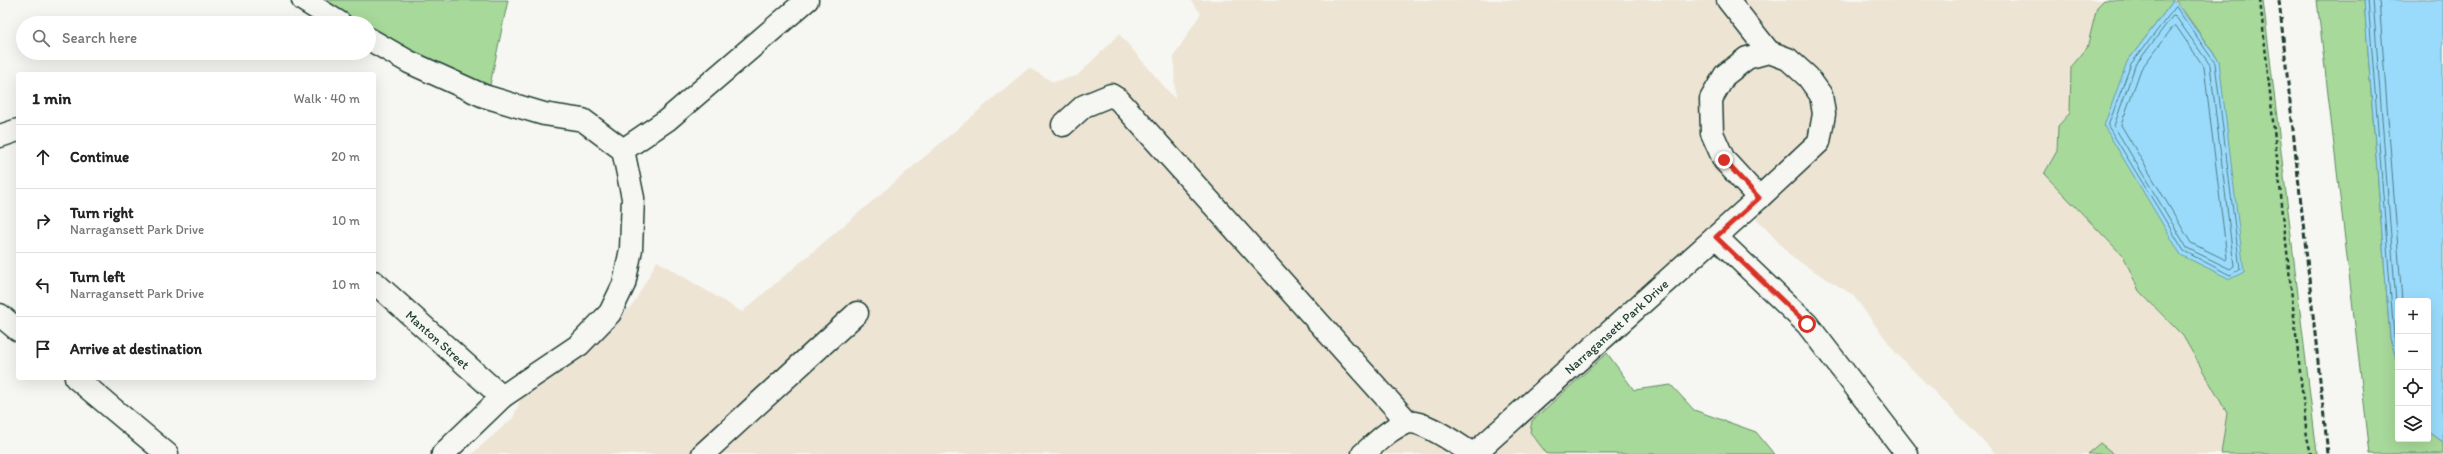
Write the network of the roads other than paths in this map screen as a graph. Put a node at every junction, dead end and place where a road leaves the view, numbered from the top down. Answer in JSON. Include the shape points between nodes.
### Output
{"nodes":[{"id":1,"x":303,"y":0,"type":"edge"},
{"id":2,"x":807,"y":0,"type":"edge"},
{"id":3,"x":1728,"y":0,"type":"edge"},
{"id":4,"x":329,"y":16,"type":"edge"},
{"id":5,"x":376,"y":44,"type":"edge"},
{"id":6,"x":1769,"y":52,"type":"junction"},
{"id":7,"x":1063,"y":125,"type":"dead end"},
{"id":8,"x":16,"y":131,"type":"edge"},
{"id":9,"x":0,"y":136,"type":"edge"},
{"id":10,"x":623,"y":150,"type":"junction"},
{"id":11,"x":1759,"y":198,"type":"junction"},
{"id":12,"x":1716,"y":237,"type":"junction"},
{"id":13,"x":376,"y":284,"type":"edge"},
{"id":14,"x":857,"y":313,"type":"dead end"},
{"id":15,"x":0,"y":315,"type":"edge"},
{"id":16,"x":16,"y":328,"type":"edge"},
{"id":17,"x":78,"y":380,"type":"edge"},
{"id":18,"x":502,"y":396,"type":"junction"},
{"id":19,"x":1408,"y":422,"type":"junction"},
{"id":20,"x":167,"y":454,"type":"edge"},
{"id":21,"x":443,"y":454,"type":"edge"},
{"id":22,"x":703,"y":454,"type":"edge"},
{"id":23,"x":1363,"y":454,"type":"edge"},
{"id":24,"x":1474,"y":454,"type":"edge"},
{"id":25,"x":1908,"y":454,"type":"edge"}],
"edges":[{"from":1,"to":4,"type":"street"},
{"from":2,"to":10,"type":"street","via":[[667,120]]},
{"from":3,"to":6,"type":"street"},
{"from":5,"to":10,"type":"street","via":[[484,96],[544,114],[583,120]]},
{"from":6,"to":11,"type":"street","via":[[1746,58],[1725,75],[1711,99],[1712,133],[1724,160]]},
{"from":6,"to":11,"type":"street","name":"Narragansett Park Drive","via":[[1788,59],[1808,77],[1821,95],[1824,114],[1819,142]]},
{"from":7,"to":19,"type":"street","via":[[1084,106],[1110,95],[1119,100]]},
{"from":8,"to":9,"type":"street"},
{"from":10,"to":18,"type":"street","via":[[633,198],[631,249],[624,284],[610,313],[579,345]]},
{"from":11,"to":12,"type":"street","name":"Narragansett Park Drive"},
{"from":12,"to":24,"type":"street","name":"Narragansett Park Drive"},
{"from":12,"to":25,"type":"street","via":[[1807,324]]},
{"from":13,"to":18,"type":"street","name":"Manton Street"},
{"from":14,"to":22,"type":"street"},
{"from":15,"to":16,"type":"street"},
{"from":17,"to":20,"type":"street"},
{"from":18,"to":21,"type":"street"},
{"from":19,"to":23,"type":"street","via":[[1393,429]]},
{"from":19,"to":24,"type":"street","via":[[1431,428]]}]}
